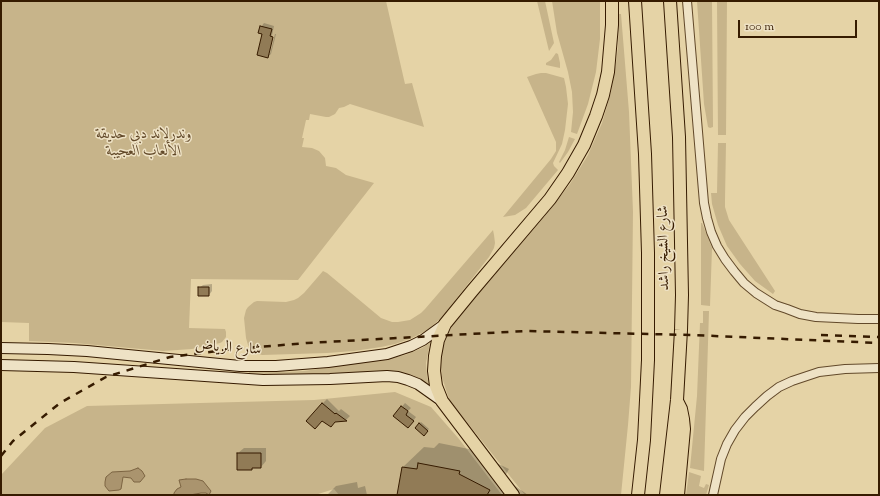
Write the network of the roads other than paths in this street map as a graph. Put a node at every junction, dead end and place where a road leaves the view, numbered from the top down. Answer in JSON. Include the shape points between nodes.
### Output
{"nodes":[{"id":1,"x":612,"y":1,"type":"edge"},
{"id":2,"x":635,"y":1,"type":"edge"},
{"id":3,"x":670,"y":1,"type":"edge"},
{"id":4,"x":687,"y":1,"type":"edge"},
{"id":5,"x":879,"y":319,"type":"edge"},
{"id":6,"x":445,"y":324,"type":"junction"},
{"id":7,"x":1,"y":348,"type":"edge"},
{"id":8,"x":3,"y":366,"type":"edge"},
{"id":9,"x":240,"y":366,"type":"junction"},
{"id":10,"x":879,"y":368,"type":"edge"},
{"id":11,"x":198,"y":376,"type":"junction"},
{"id":12,"x":677,"y":400,"type":"junction"},
{"id":13,"x":442,"y":401,"type":"junction"},
{"id":14,"x":512,"y":495,"type":"edge"},
{"id":15,"x":638,"y":495,"type":"edge"},
{"id":16,"x":666,"y":495,"type":"edge"},
{"id":17,"x":678,"y":495,"type":"edge"},
{"id":18,"x":713,"y":495,"type":"edge"}],
"edges":[{"from":1,"to":6,"type":"highway","via":[[608,72],[603,95],[584,146],[550,199]]},
{"from":2,"to":15,"type":"highway","name":"شارع الشيخ راشد","via":[[645,154],[648,253],[648,360]]},
{"from":3,"to":12,"type":"highway","name":"شارع الشيخ راشد","via":[[679,137],[681,230],[681,330]]},
{"from":4,"to":5,"type":"street","via":[[704,203],[711,232],[725,259],[739,277],[775,305],[816,317]]},
{"from":6,"to":9,"type":"main road","name":"شارع الرياض","via":[[423,340],[387,354],[328,362]]},
{"from":6,"to":13,"type":"highway","via":[[434,356],[436,386]]},
{"from":7,"to":9,"type":"main road","name":"شارع الرياض","via":[[87,351]]},
{"from":8,"to":11,"type":"main road","name":"شارع الرياض","via":[[74,367]]},
{"from":9,"to":11,"type":"main road","via":[[230,373],[204,373]]},
{"from":10,"to":18,"type":"street","via":[[819,372],[792,381],[767,396],[735,430],[727,444]]},
{"from":11,"to":13,"type":"main road","name":"شارع الرياض","via":[[278,381],[398,377],[418,384]]},
{"from":12,"to":16,"type":"highway","name":"شارع الشيخ راشد"},
{"from":12,"to":17,"type":"highway","via":[[684,429]]},
{"from":13,"to":14,"type":"highway"}]}
